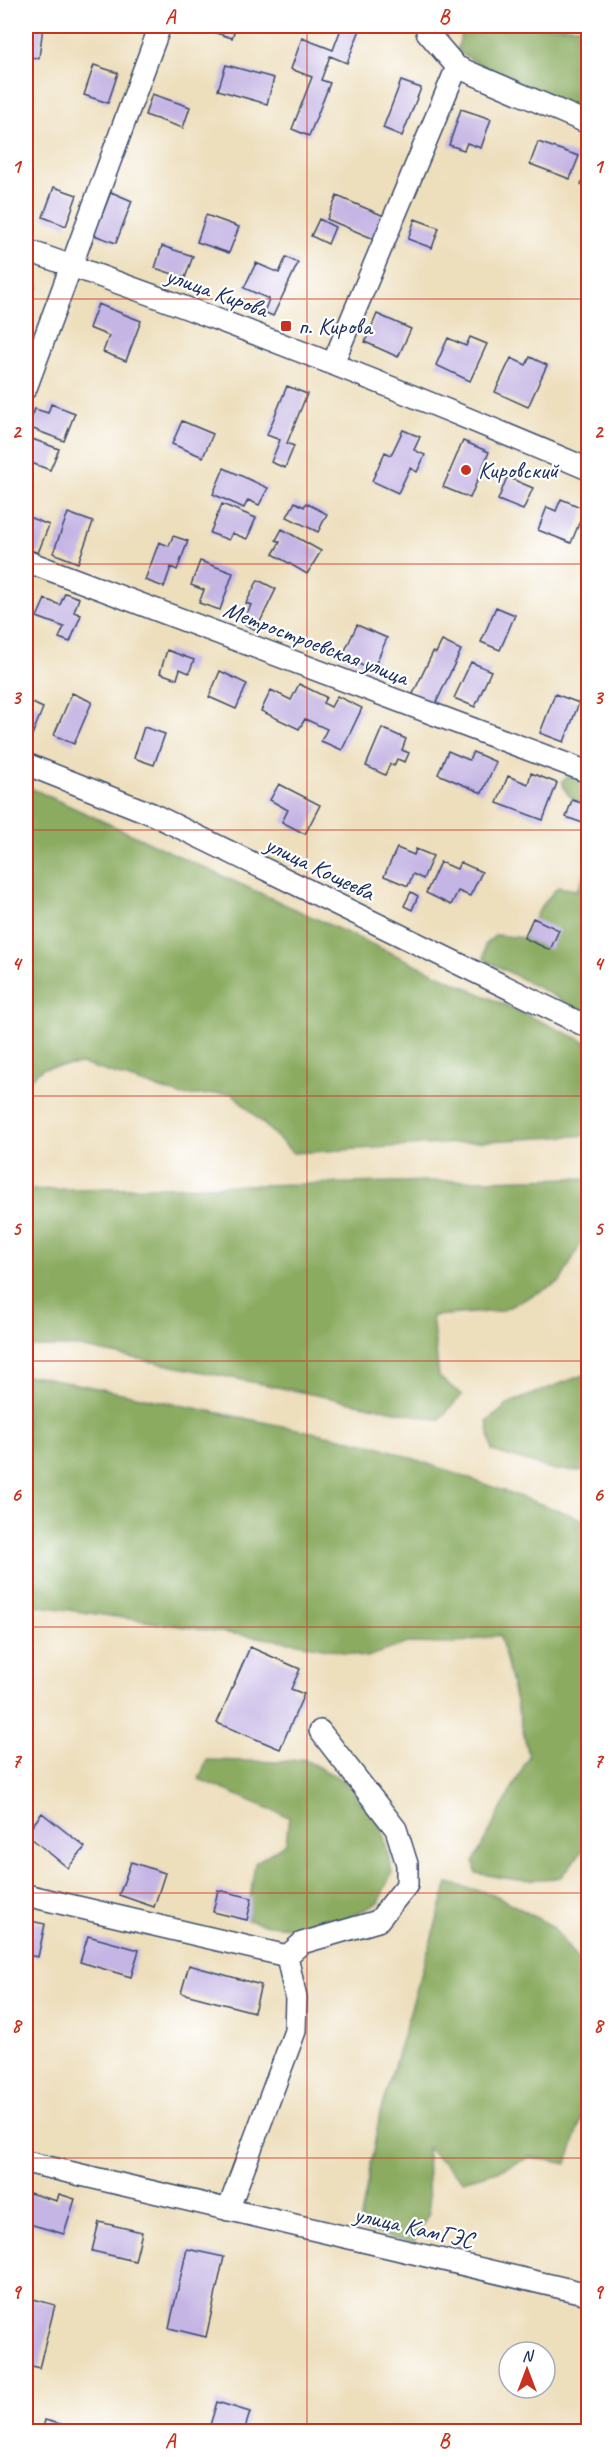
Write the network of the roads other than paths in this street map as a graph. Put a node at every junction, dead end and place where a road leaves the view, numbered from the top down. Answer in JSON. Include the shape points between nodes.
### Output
{"nodes":[{"id":1,"x":160,"y":26,"type":"edge"},
{"id":2,"x":427,"y":32,"type":"dead end"},
{"id":3,"x":457,"y":67,"type":"junction"},
{"id":4,"x":588,"y":123,"type":"edge"},
{"id":5,"x":26,"y":250,"type":"edge"},
{"id":6,"x":71,"y":266,"type":"junction"},
{"id":7,"x":333,"y":363,"type":"junction"},
{"id":8,"x":26,"y":388,"type":"edge"},
{"id":9,"x":588,"y":469,"type":"edge"},
{"id":10,"x":26,"y":561,"type":"edge"},
{"id":11,"x":26,"y":764,"type":"edge"},
{"id":12,"x":588,"y":772,"type":"edge"},
{"id":13,"x":588,"y":1027,"type":"edge"},
{"id":14,"x":320,"y":1731,"type":"dead end"},
{"id":15,"x":26,"y":1895,"type":"edge"},
{"id":16,"x":287,"y":1956,"type":"junction"},
{"id":17,"x":26,"y":2162,"type":"edge"},
{"id":18,"x":228,"y":2210,"type":"junction"},
{"id":19,"x":588,"y":2294,"type":"edge"}],
"edges":[{"from":1,"to":6,"type":"street"},
{"from":2,"to":3,"type":"street"},
{"from":3,"to":4,"type":"street"},
{"from":3,"to":7,"type":"street"},
{"from":5,"to":6,"type":"street","name":"улица Кирова"},
{"from":6,"to":7,"type":"street","name":"улица Кирова"},
{"from":6,"to":8,"type":"street"},
{"from":7,"to":9,"type":"street","name":"улица Кирова"},
{"from":10,"to":12,"type":"street","name":"Метростроевская улица"},
{"from":11,"to":13,"type":"street","name":"улица Кощеева","via":[[152,814]]},
{"from":14,"to":16,"type":"street","via":[[396,1829],[407,1864],[407,1885],[378,1921],[302,1943]]},
{"from":15,"to":16,"type":"street"},
{"from":16,"to":18,"type":"street","via":[[296,1998],[295,2031]]},
{"from":17,"to":18,"type":"street","name":"улица КамГЭС"},
{"from":18,"to":19,"type":"street","name":"улица КамГЭС"}]}
